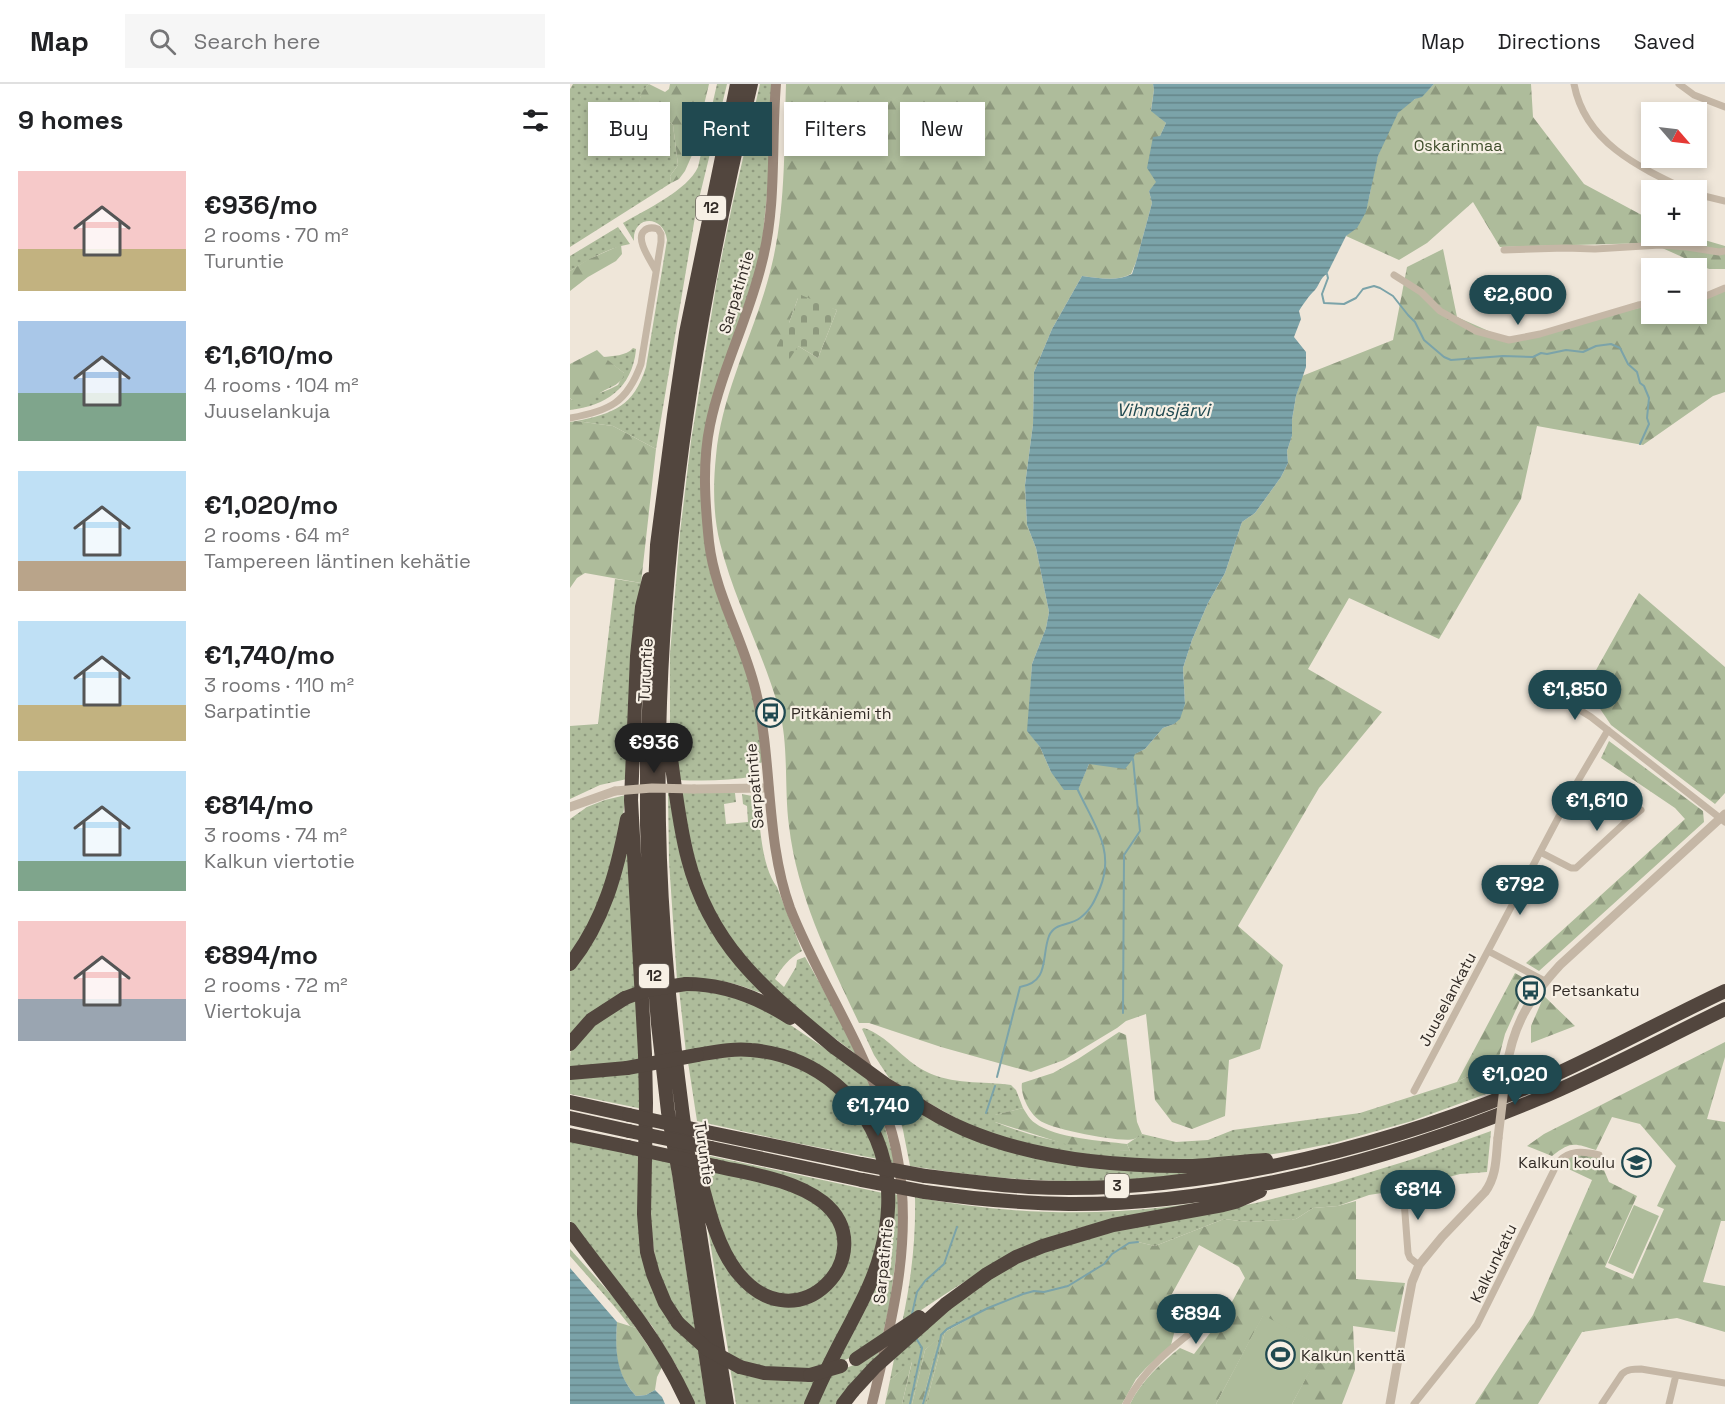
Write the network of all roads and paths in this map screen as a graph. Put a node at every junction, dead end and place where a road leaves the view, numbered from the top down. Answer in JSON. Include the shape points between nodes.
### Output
{"nodes":[{"id":1,"x":737,"y":84,"type":"edge"},
{"id":2,"x":751,"y":84,"type":"edge"},
{"id":3,"x":776,"y":84,"type":"edge"},
{"id":4,"x":1574,"y":84,"type":"edge"},
{"id":5,"x":1679,"y":84,"type":"edge"},
{"id":6,"x":1725,"y":107,"type":"edge"},
{"id":7,"x":1667,"y":180,"type":"edge"},
{"id":8,"x":1707,"y":197,"type":"edge"},
{"id":9,"x":1725,"y":201,"type":"edge"},
{"id":10,"x":1504,"y":250,"type":"dead end"},
{"id":11,"x":1725,"y":251,"type":"edge"},
{"id":12,"x":656,"y":271,"type":"junction"},
{"id":13,"x":1394,"y":275,"type":"dead end"},
{"id":14,"x":1725,"y":288,"type":"edge"},
{"id":15,"x":1707,"y":296,"type":"edge"},
{"id":16,"x":1641,"y":305,"type":"edge"},
{"id":17,"x":570,"y":418,"type":"edge"},
{"id":18,"x":657,"y":545,"type":"junction"},
{"id":19,"x":1554,"y":694,"type":"dead end"},
{"id":20,"x":660,"y":695,"type":"junction"},
{"id":21,"x":1608,"y":730,"type":"junction"},
{"id":22,"x":1575,"y":786,"type":"junction"},
{"id":23,"x":769,"y":788,"type":"junction"},
{"id":24,"x":631,"y":800,"type":"junction"},
{"id":25,"x":570,"y":807,"type":"edge"},
{"id":26,"x":1641,"y":810,"type":"dead end"},
{"id":27,"x":1724,"y":818,"type":"edge"},
{"id":28,"x":1628,"y":820,"type":"junction"},
{"id":29,"x":1540,"y":852,"type":"junction"},
{"id":30,"x":1488,"y":951,"type":"junction"},
{"id":31,"x":570,"y":964,"type":"edge"},
{"id":32,"x":1545,"y":981,"type":"junction"},
{"id":33,"x":1725,"y":991,"type":"edge"},
{"id":34,"x":1725,"y":1009,"type":"edge"},
{"id":35,"x":570,"y":1044,"type":"edge"},
{"id":36,"x":834,"y":1047,"type":"junction"},
{"id":37,"x":570,"y":1073,"type":"edge"},
{"id":38,"x":1414,"y":1091,"type":"dead end"},
{"id":39,"x":570,"y":1102,"type":"edge"},
{"id":40,"x":682,"y":1113,"type":"junction"},
{"id":41,"x":570,"y":1118,"type":"edge"},
{"id":42,"x":570,"y":1135,"type":"edge"},
{"id":43,"x":1599,"y":1155,"type":"dead end"},
{"id":44,"x":1307,"y":1158,"type":"junction"},
{"id":45,"x":1290,"y":1178,"type":"junction"},
{"id":46,"x":1403,"y":1187,"type":"dead end"},
{"id":47,"x":570,"y":1229,"type":"edge"},
{"id":48,"x":570,"y":1244,"type":"edge"},
{"id":49,"x":1419,"y":1265,"type":"junction"},
{"id":50,"x":602,"y":1273,"type":"junction"},
{"id":51,"x":944,"y":1302,"type":"junction"},
{"id":52,"x":1224,"y":1307,"type":"dead end"},
{"id":53,"x":1676,"y":1375,"type":"junction"},
{"id":54,"x":1725,"y":1383,"type":"edge"},
{"id":55,"x":688,"y":1404,"type":"edge"},
{"id":56,"x":713,"y":1404,"type":"edge"},
{"id":57,"x":727,"y":1404,"type":"edge"},
{"id":58,"x":811,"y":1404,"type":"edge"},
{"id":59,"x":843,"y":1404,"type":"edge"},
{"id":60,"x":872,"y":1404,"type":"edge"},
{"id":61,"x":1126,"y":1404,"type":"edge"},
{"id":62,"x":1390,"y":1404,"type":"edge"},
{"id":63,"x":1414,"y":1404,"type":"edge"},
{"id":64,"x":1602,"y":1404,"type":"edge"},
{"id":65,"x":1669,"y":1404,"type":"edge"}],
"edges":[{"from":1,"to":18,"type":"highway","name":"Turuntie","number":"12","via":[[686,333]]},
{"from":2,"to":20,"type":"highway","name":"Turuntie","number":"12","via":[[720,225],[686,417],[667,585]]},
{"from":3,"to":23,"type":"main road","name":"Sarpatintie","via":[[767,238],[751,302],[712,417],[705,473],[712,565],[752,676],[764,729]]},
{"from":4,"to":7,"type":"street","via":[[1585,115],[1609,145],[1633,163]]},
{"from":5,"to":6,"type":"street","via":[[1694,95]]},
{"from":8,"to":9,"type":"street"},
{"from":10,"to":11,"type":"street","via":[[1659,245]]},
{"from":12,"to":12,"type":"street","via":[[661,234],[652,227],[645,229],[640,242]]},
{"from":12,"to":17,"type":"street","via":[[641,364],[633,383],[608,408]]},
{"from":13,"to":16,"type":"street","via":[[1421,292],[1440,311],[1476,331],[1509,340]]},
{"from":14,"to":15,"type":"street"},
{"from":18,"to":24,"type":"highway","via":[[640,622]]},
{"from":18,"to":56,"type":"highway","name":"Turuntie","number":"12","via":[[647,752],[651,933],[668,1112]]},
{"from":19,"to":21,"type":"street"},
{"from":20,"to":36,"type":"highway","via":[[686,852],[701,899],[730,949],[754,976]]},
{"from":20,"to":40,"type":"highway","name":"Turuntie","number":"12","via":[[664,931]]},
{"from":21,"to":22,"type":"street","name":"Juuselankatu"},
{"from":21,"to":27,"type":"street"},
{"from":22,"to":28,"type":"street"},
{"from":22,"to":29,"type":"street","name":"Juuselankatu"},
{"from":23,"to":25,"type":"street","bridge":true,"via":[[615,791]]},
{"from":23,"to":60,"type":"main road","name":"Sarpatintie","via":[[783,887],[802,936],[874,1085],[898,1157],[903,1204],[902,1253]]},
{"from":24,"to":31,"type":"highway","via":[[604,907]]},
{"from":24,"to":51,"type":"highway","bridge":true,"via":[[645,1054],[645,1239],[656,1284],[671,1313],[688,1334],[728,1362],[764,1373],[810,1375],[856,1359]]},
{"from":26,"to":28,"type":"street"},
{"from":27,"to":32,"type":"street"},
{"from":28,"to":29,"type":"street","via":[[1576,868]]},
{"from":29,"to":30,"type":"street","name":"Juuselankatu"},
{"from":30,"to":32,"type":"street"},
{"from":30,"to":38,"type":"street","name":"Juuselankatu"},
{"from":32,"to":49,"type":"street","bridge":true,"via":[[1520,1021],[1509,1052],[1496,1166],[1488,1188]]},
{"from":33,"to":44,"type":"highway","number":"3","via":[[1516,1092],[1412,1129]]},
{"from":34,"to":45,"type":"highway","number":"3","via":[[1521,1106],[1411,1146]]},
{"from":35,"to":36,"type":"highway","bridge":true,"via":[[591,1020],[625,998],[686,984],[745,993]]},
{"from":36,"to":44,"type":"highway","bridge":true,"via":[[933,1113],[968,1131],[1016,1147],[1062,1157],[1161,1166]]},
{"from":37,"to":58,"type":"highway","bridge":true,"via":[[627,1068],[737,1049],[758,1051],[787,1056],[824,1074],[847,1094],[867,1121],[885,1162],[888,1197],[882,1250],[870,1285]]},
{"from":39,"to":44,"type":"highway","number":"3","bridge":true,"via":[[925,1176],[1029,1187],[1116,1186],[1208,1178]]},
{"from":40,"to":42,"type":"highway","bridge":true,"via":[[711,1215],[737,1272],[753,1288],[776,1299],[800,1300],[822,1290],[837,1271],[844,1249],[840,1226],[831,1210],[812,1194],[761,1176],[715,1166],[628,1147]]},
{"from":40,"to":57,"type":"highway","name":"Turuntie","number":"12"},
{"from":41,"to":45,"type":"highway","number":"3","bridge":true,"via":[[862,1180],[979,1200],[1106,1203],[1210,1194]]},
{"from":43,"to":63,"type":"street","name":"Kalkunkatu","via":[[1575,1152],[1558,1162],[1478,1326]]},
{"from":45,"to":51,"type":"highway","via":[[1235,1202],[1113,1225],[1043,1246],[1016,1257]]},
{"from":46,"to":49,"type":"street","via":[[1408,1253]]},
{"from":47,"to":50,"type":"highway"},
{"from":48,"to":50,"type":"highway"},
{"from":49,"to":62,"type":"street","via":[[1408,1303]]},
{"from":50,"to":55,"type":"highway","via":[[643,1324]]},
{"from":51,"to":59,"type":"highway","bridge":true,"via":[[875,1367]]},
{"from":52,"to":61,"type":"street","via":[[1163,1357],[1138,1382]]},
{"from":53,"to":54,"type":"street"},
{"from":53,"to":64,"type":"street","via":[[1641,1369],[1625,1371]]},
{"from":53,"to":65,"type":"street"}]}
